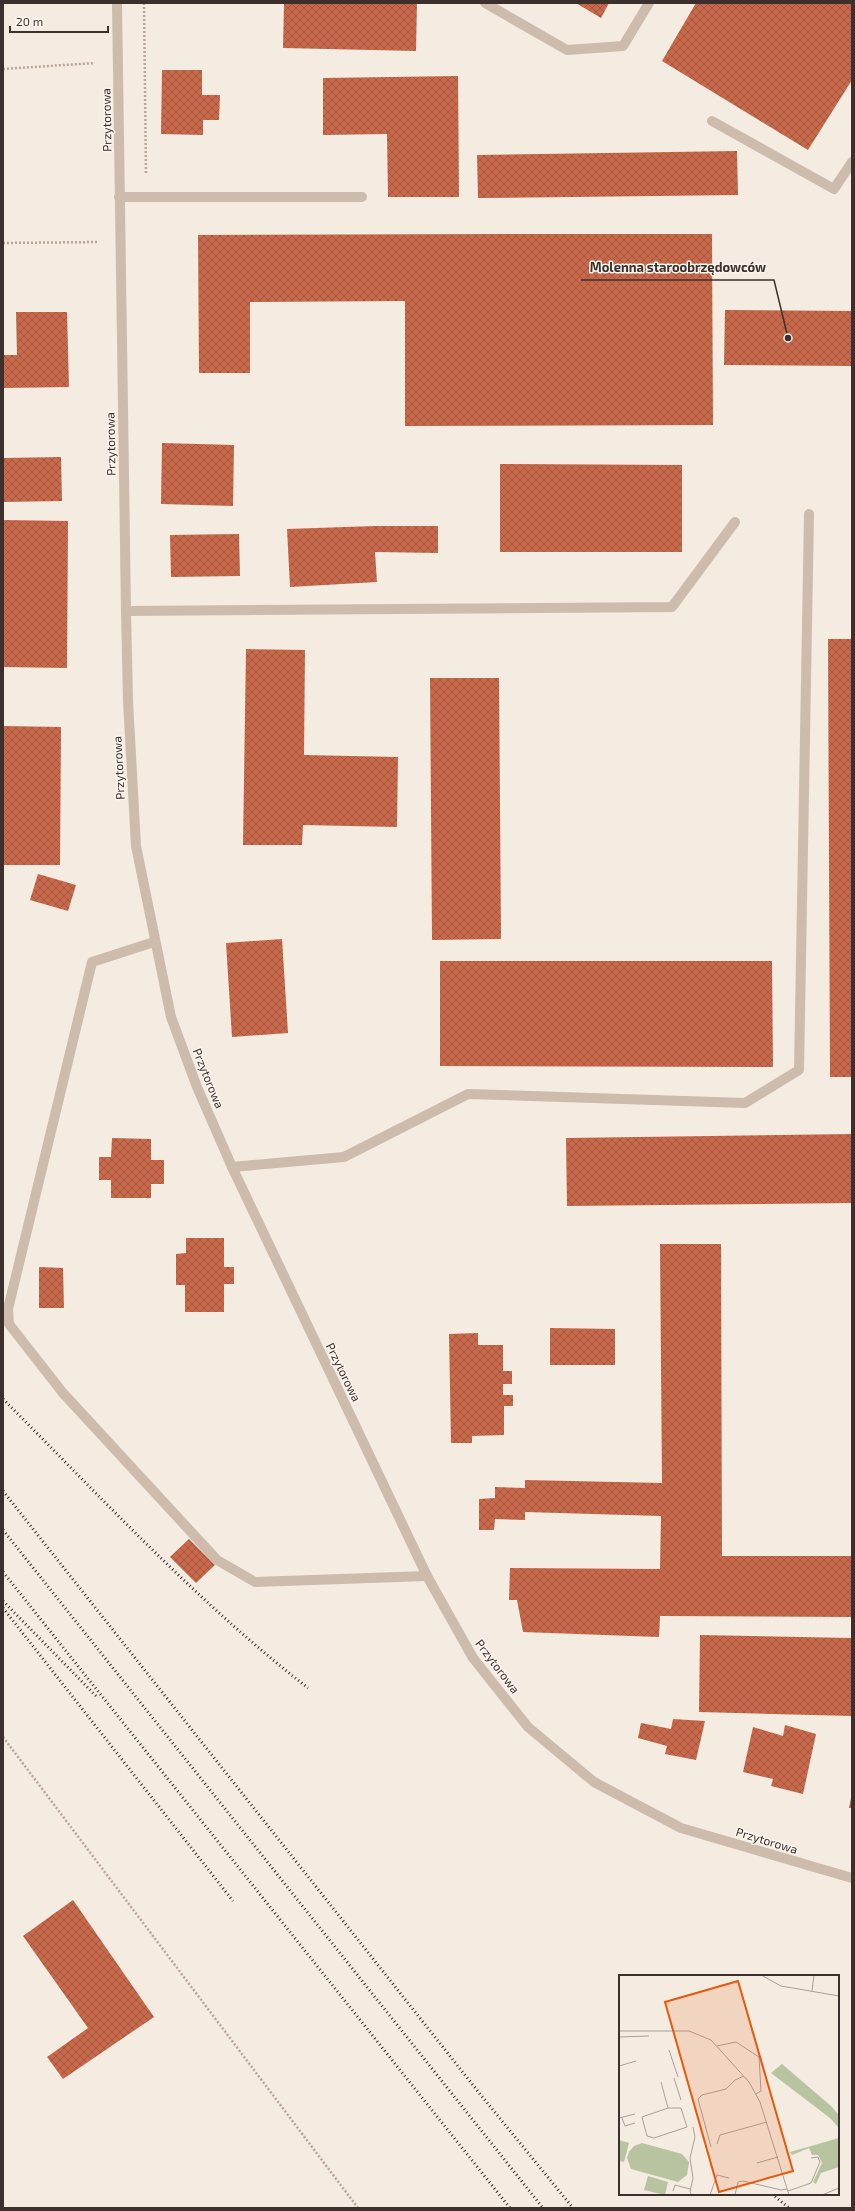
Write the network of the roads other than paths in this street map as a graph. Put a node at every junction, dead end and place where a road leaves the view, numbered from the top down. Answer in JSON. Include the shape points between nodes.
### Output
{"nodes":[{"id":1,"x":117,"y":3,"type":"edge"},
{"id":2,"x":485,"y":3,"type":"edge"},
{"id":3,"x":649,"y":3,"type":"edge"},
{"id":4,"x":712,"y":121,"type":"dead end"},
{"id":5,"x":852,"y":162,"type":"edge"},
{"id":6,"x":119,"y":197,"type":"junction"},
{"id":7,"x":362,"y":197,"type":"dead end"},
{"id":8,"x":809,"y":514,"type":"dead end"},
{"id":9,"x":735,"y":522,"type":"dead end"},
{"id":10,"x":126,"y":611,"type":"junction"},
{"id":11,"x":154,"y":942,"type":"junction"},
{"id":12,"x":232,"y":1167,"type":"junction"},
{"id":13,"x":428,"y":1576,"type":"junction"},
{"id":14,"x":852,"y":1878,"type":"edge"}],
"edges":[{"from":1,"to":6,"type":"street","name":"Przytorowa"},
{"from":2,"to":3,"type":"street","via":[[567,50],[623,46]]},
{"from":4,"to":5,"type":"street","via":[[834,189]]},
{"from":6,"to":7,"type":"street"},
{"from":6,"to":10,"type":"street","name":"Przytorowa"},
{"from":8,"to":12,"type":"street","via":[[799,1070],[745,1103],[468,1094],[344,1157]]},
{"from":9,"to":10,"type":"street","via":[[672,607]]},
{"from":10,"to":11,"type":"street","name":"Przytorowa","via":[[136,846]]},
{"from":11,"to":12,"type":"street","name":"Przytorowa","via":[[171,1016],[197,1087]]},
{"from":11,"to":13,"type":"street","via":[[92,962],[8,1309],[9,1324],[63,1393],[217,1560],[255,1582]]},
{"from":12,"to":13,"type":"street","name":"Przytorowa"},
{"from":13,"to":14,"type":"street","name":"Przytorowa","via":[[473,1658],[524,1721],[594,1782],[681,1828]]}]}
